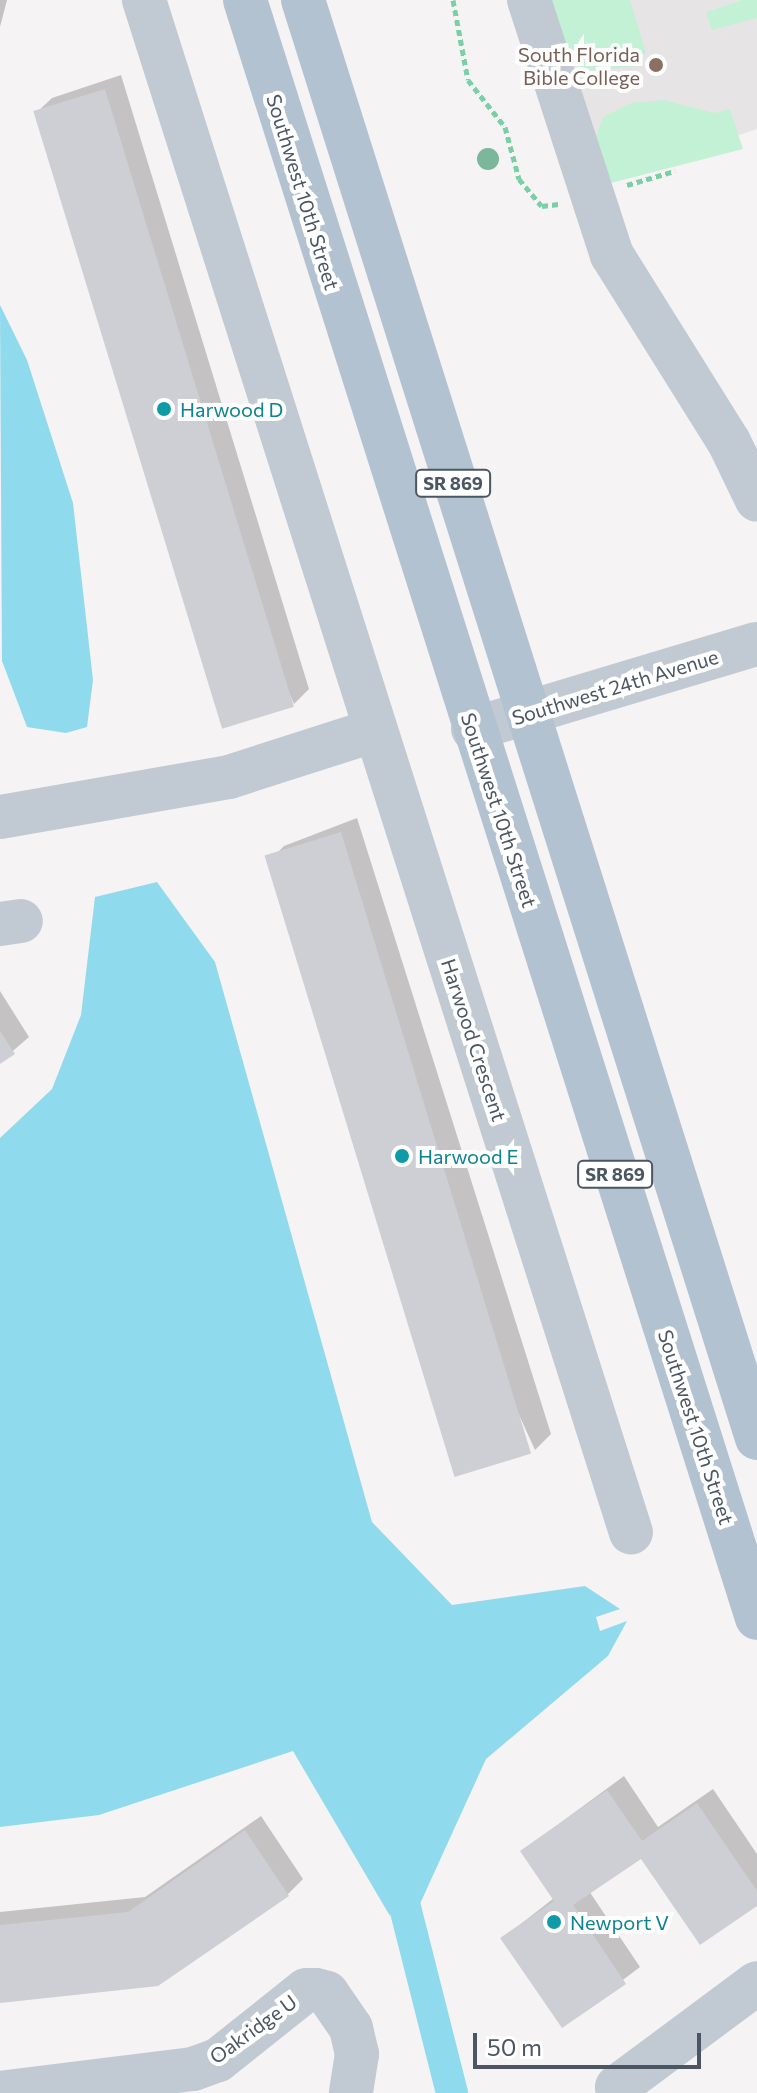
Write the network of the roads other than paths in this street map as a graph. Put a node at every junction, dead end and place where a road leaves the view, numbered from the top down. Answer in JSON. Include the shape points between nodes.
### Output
{"nodes":[{"id":1,"x":144,"y":0,"type":"edge"},
{"id":2,"x":245,"y":0,"type":"edge"},
{"id":3,"x":303,"y":0,"type":"edge"},
{"id":4,"x":529,"y":0,"type":"edge"},
{"id":5,"x":757,"y":500,"type":"edge"},
{"id":6,"x":757,"y":644,"type":"edge"},
{"id":7,"x":525,"y":713,"type":"junction"},
{"id":8,"x":473,"y":729,"type":"junction"},
{"id":9,"x":375,"y":730,"type":"junction"},
{"id":10,"x":0,"y":817,"type":"edge"},
{"id":11,"x":757,"y":1438,"type":"edge"},
{"id":12,"x":631,"y":1532,"type":"dead end"},
{"id":13,"x":757,"y":1618,"type":"edge"},
{"id":14,"x":757,"y":1983,"type":"edge"},
{"id":15,"x":0,"y":2093,"type":"edge"},
{"id":16,"x":17,"y":2093,"type":"edge"},
{"id":17,"x":351,"y":2093,"type":"edge"},
{"id":18,"x":624,"y":2093,"type":"edge"}],
"edges":[{"from":1,"to":9,"type":"street"},
{"from":2,"to":8,"type":"main road","name":"Southwest 10th Street","number":"SR 869"},
{"from":3,"to":7,"type":"main road","number":"SR 869"},
{"from":4,"to":5,"type":"street","via":[[612,255],[729,442]]},
{"from":6,"to":7,"type":"street","name":"Southwest 24th Avenue"},
{"from":7,"to":8,"type":"street","name":"Southwest 24th Avenue"},
{"from":7,"to":11,"type":"main road","number":"SR 869"},
{"from":8,"to":13,"type":"main road","name":"Southwest 10th Street","number":"SR 869"},
{"from":9,"to":10,"type":"street","via":[[229,777]]},
{"from":9,"to":12,"type":"street","name":"Harwood Crescent"},
{"from":14,"to":18,"type":"street","via":[[617,2087]]},
{"from":15,"to":16,"type":"street","name":"Oakridge U"},
{"from":16,"to":17,"type":"street","name":"Oakridge U","via":[[193,2069],[218,2060],[306,1990],[327,1993],[351,2028],[357,2054]]}]}
